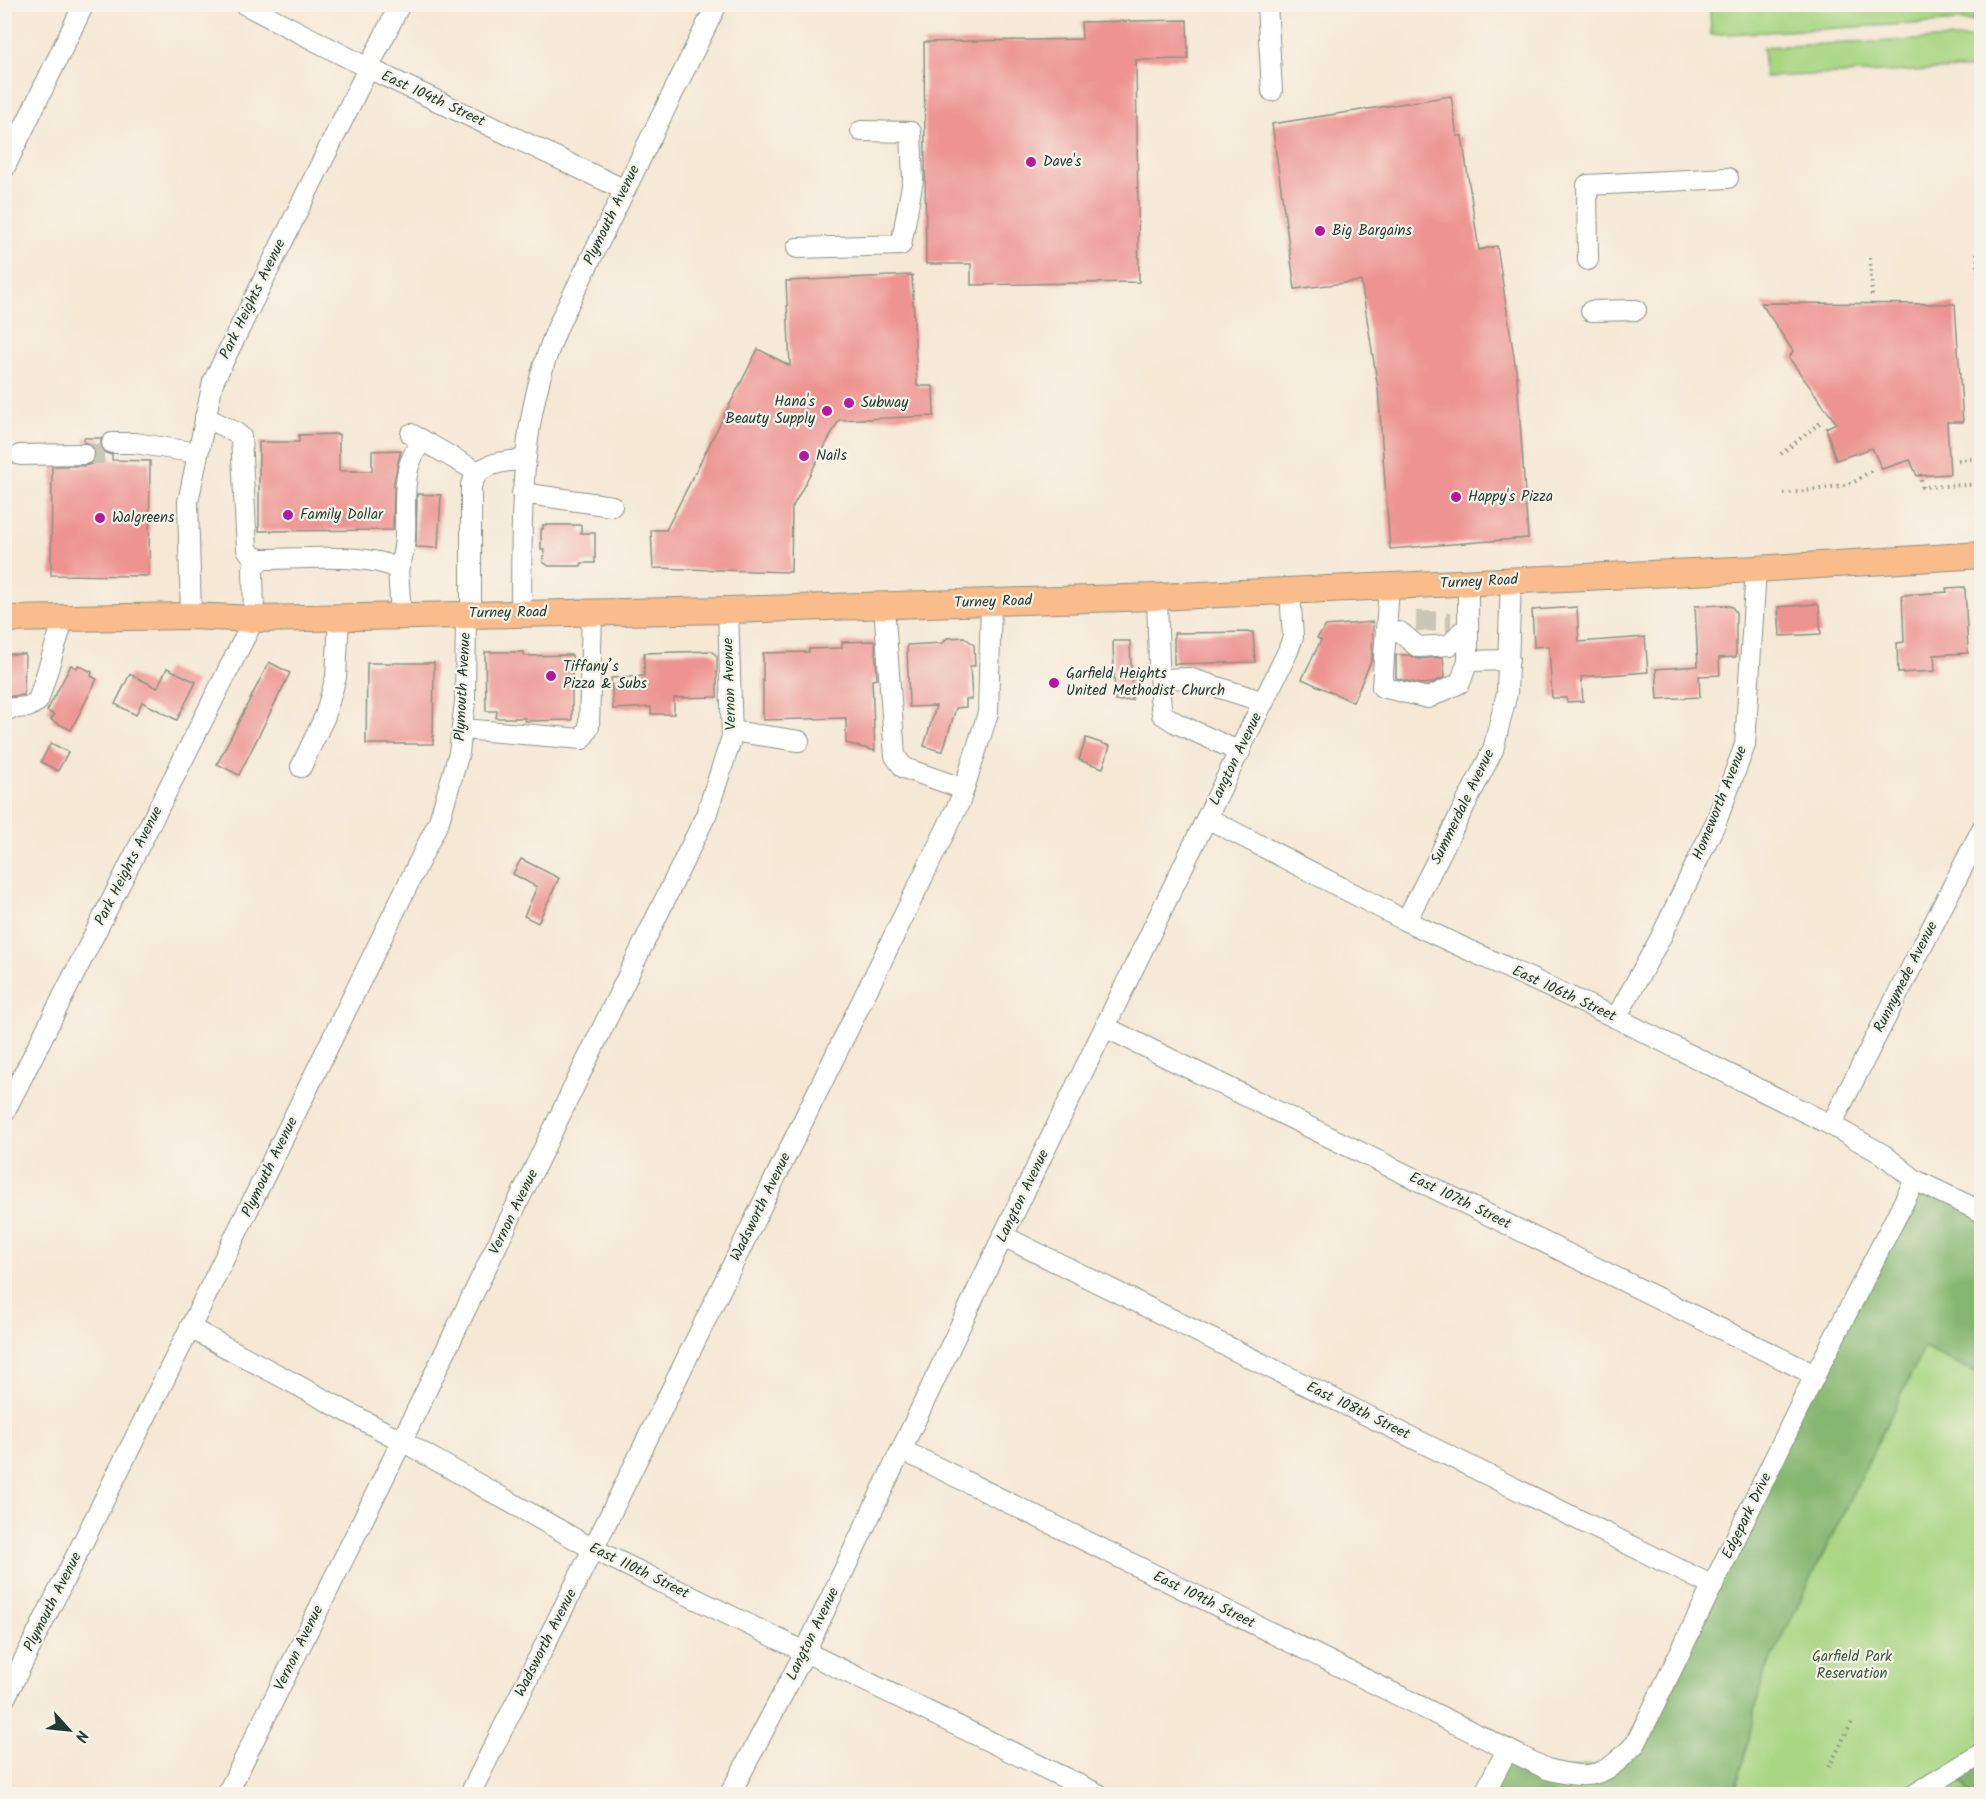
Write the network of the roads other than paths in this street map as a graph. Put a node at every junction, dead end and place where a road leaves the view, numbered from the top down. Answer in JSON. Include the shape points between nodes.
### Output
{"nodes":[{"id":1,"x":84,"y":4,"type":"edge"},
{"id":2,"x":244,"y":4,"type":"edge"},
{"id":3,"x":400,"y":4,"type":"edge"},
{"id":4,"x":717,"y":4,"type":"edge"},
{"id":5,"x":1268,"y":4,"type":"edge"},
{"id":6,"x":368,"y":68,"type":"junction"},
{"id":7,"x":1272,"y":91,"type":"dead end"},
{"id":8,"x":861,"y":130,"type":"dead end"},
{"id":9,"x":4,"y":169,"type":"edge"},
{"id":10,"x":1728,"y":178,"type":"dead end"},
{"id":11,"x":625,"y":190,"type":"junction"},
{"id":12,"x":797,"y":248,"type":"dead end"},
{"id":13,"x":1588,"y":260,"type":"dead end"},
{"id":14,"x":1636,"y":310,"type":"dead end"},
{"id":15,"x":1591,"y":311,"type":"dead end"},
{"id":16,"x":206,"y":417,"type":"junction"},
{"id":17,"x":84,"y":448,"type":"tunnel mouth"},
{"id":18,"x":112,"y":448,"type":"tunnel mouth"},
{"id":19,"x":20,"y":449,"type":"dead end"},
{"id":20,"x":197,"y":458,"type":"junction"},
{"id":21,"x":524,"y":460,"type":"junction"},
{"id":22,"x":478,"y":472,"type":"junction"},
{"id":23,"x":522,"y":493,"type":"junction"},
{"id":24,"x":612,"y":506,"type":"dead end"},
{"id":25,"x":1982,"y":555,"type":"edge"},
{"id":26,"x":262,"y":559,"type":"junction"},
{"id":27,"x":398,"y":569,"type":"junction"},
{"id":28,"x":1756,"y":569,"type":"junction"},
{"id":29,"x":1511,"y":580,"type":"junction"},
{"id":30,"x":1468,"y":583,"type":"junction"},
{"id":31,"x":1389,"y":587,"type":"junction"},
{"id":32,"x":1290,"y":592,"type":"junction"},
{"id":33,"x":1157,"y":597,"type":"junction"},
{"id":34,"x":991,"y":602,"type":"junction"},
{"id":35,"x":884,"y":605,"type":"junction"},
{"id":36,"x":728,"y":610,"type":"junction"},
{"id":37,"x":592,"y":612,"type":"junction"},
{"id":38,"x":521,"y":613,"type":"junction"},
{"id":39,"x":469,"y":614,"type":"junction"},
{"id":40,"x":191,"y":616,"type":"junction"},
{"id":41,"x":401,"y":616,"type":"junction"},
{"id":42,"x":339,"y":617,"type":"junction"},
{"id":43,"x":64,"y":618,"type":"junction"},
{"id":44,"x":4,"y":619,"type":"edge"},
{"id":45,"x":254,"y":619,"type":"junction"},
{"id":46,"x":1401,"y":628,"type":"junction"},
{"id":47,"x":1460,"y":629,"type":"junction"},
{"id":48,"x":1509,"y":660,"type":"junction"},
{"id":49,"x":1468,"y":661,"type":"junction"},
{"id":50,"x":1160,"y":679,"type":"junction"},
{"id":51,"x":1263,"y":702,"type":"junction"},
{"id":52,"x":4,"y":709,"type":"edge"},
{"id":53,"x":462,"y":729,"type":"junction"},
{"id":54,"x":732,"y":731,"type":"junction"},
{"id":55,"x":799,"y":741,"type":"dead end"},
{"id":56,"x":1240,"y":752,"type":"junction"},
{"id":57,"x":301,"y":767,"type":"dead end"},
{"id":58,"x":964,"y":789,"type":"junction"},
{"id":59,"x":1207,"y":818,"type":"junction"},
{"id":60,"x":1982,"y":829,"type":"edge"},
{"id":61,"x":1406,"y":921,"type":"junction"},
{"id":62,"x":1616,"y":1018,"type":"junction"},
{"id":63,"x":1105,"y":1027,"type":"junction"},
{"id":64,"x":4,"y":1113,"type":"edge"},
{"id":65,"x":1831,"y":1125,"type":"junction"},
{"id":66,"x":1915,"y":1180,"type":"junction"},
{"id":67,"x":1982,"y":1212,"type":"edge"},
{"id":68,"x":1003,"y":1236,"type":"junction"},
{"id":69,"x":190,"y":1328,"type":"junction"},
{"id":70,"x":1815,"y":1375,"type":"junction"},
{"id":71,"x":402,"y":1441,"type":"junction"},
{"id":72,"x":902,"y":1450,"type":"junction"},
{"id":73,"x":593,"y":1549,"type":"junction"},
{"id":74,"x":1713,"y":1586,"type":"junction"},
{"id":75,"x":805,"y":1652,"type":"junction"},
{"id":76,"x":4,"y":1700,"type":"edge"},
{"id":77,"x":1507,"y":1750,"type":"junction"},
{"id":78,"x":1982,"y":1753,"type":"edge"},
{"id":79,"x":227,"y":1794,"type":"edge"},
{"id":80,"x":470,"y":1794,"type":"edge"},
{"id":81,"x":730,"y":1794,"type":"edge"},
{"id":82,"x":1098,"y":1794,"type":"edge"},
{"id":83,"x":1484,"y":1794,"type":"edge"},
{"id":84,"x":1915,"y":1794,"type":"edge"}],
"edges":[{"from":1,"to":9,"type":"street"},
{"from":2,"to":6,"type":"street","name":"East 104th Street"},
{"from":3,"to":6,"type":"street","name":"Park Heights Avenue"},
{"from":4,"to":11,"type":"street","name":"Plymouth Avenue"},
{"from":5,"to":7,"type":"street"},
{"from":6,"to":11,"type":"street","name":"East 104th Street"},
{"from":6,"to":16,"type":"street","name":"Park Heights Avenue","via":[[213,382]]},
{"from":8,"to":12,"type":"street","via":[[911,132],[913,180],[901,245]]},
{"from":10,"to":13,"type":"street","via":[[1587,185]]},
{"from":11,"to":21,"type":"street","name":"Plymouth Avenue","via":[[546,356],[531,411]]},
{"from":14,"to":15,"type":"street"},
{"from":16,"to":20,"type":"street","name":"Park Heights Avenue"},
{"from":16,"to":26,"type":"street","via":[[241,437],[247,549]]},
{"from":17,"to":19,"type":"street"},
{"from":18,"to":20,"type":"street","via":[[135,443]]},
{"from":20,"to":40,"type":"street","name":"Park Heights Avenue","via":[[188,502]]},
{"from":21,"to":22,"type":"street","via":[[500,462]]},
{"from":21,"to":23,"type":"street","name":"Plymouth Avenue"},
{"from":22,"to":27,"type":"street","via":[[416,436],[408,468],[405,541]]},
{"from":22,"to":39,"type":"street","name":"Plymouth Avenue","via":[[471,485]]},
{"from":23,"to":24,"type":"street"},
{"from":23,"to":38,"type":"street","name":"Plymouth Avenue"},
{"from":25,"to":28,"type":"main road","name":"Turney Road"},
{"from":26,"to":27,"type":"street","via":[[386,562]]},
{"from":26,"to":45,"type":"street","via":[[253,568]]},
{"from":27,"to":41,"type":"street"},
{"from":28,"to":29,"type":"main road","name":"Turney Road"},
{"from":28,"to":62,"type":"street","name":"Homeworth Avenue","via":[[1745,745],[1716,822],[1661,937]]},
{"from":29,"to":30,"type":"main road","name":"Turney Road"},
{"from":29,"to":48,"type":"street","name":"Summerdale Avenue"},
{"from":30,"to":31,"type":"main road","name":"Turney Road"},
{"from":30,"to":47,"type":"street"},
{"from":31,"to":32,"type":"main road","name":"Turney Road"},
{"from":31,"to":46,"type":"street"},
{"from":32,"to":33,"type":"main road","name":"Turney Road"},
{"from":32,"to":51,"type":"street","name":"Langton Avenue","via":[[1293,637]]},
{"from":33,"to":34,"type":"main road","name":"Turney Road"},
{"from":33,"to":50,"type":"street"},
{"from":34,"to":35,"type":"main road","name":"Turney Road"},
{"from":34,"to":58,"type":"street","name":"Wadsworth Avenue","via":[[988,713]]},
{"from":35,"to":36,"type":"main road","name":"Turney Road"},
{"from":35,"to":58,"type":"street","via":[[895,756],[904,768]]},
{"from":36,"to":37,"type":"main road","name":"Turney Road"},
{"from":36,"to":54,"type":"street","name":"Vernon Avenue"},
{"from":37,"to":38,"type":"main road","name":"Turney Road"},
{"from":37,"to":53,"type":"street","via":[[589,727],[582,739]]},
{"from":38,"to":39,"type":"main road","name":"Turney Road"},
{"from":39,"to":41,"type":"main road","name":"Turney Road"},
{"from":39,"to":53,"type":"street","name":"Plymouth Avenue"},
{"from":40,"to":43,"type":"main road","name":"Turney Road"},
{"from":40,"to":45,"type":"main road","name":"Turney Road"},
{"from":41,"to":42,"type":"main road","name":"Turney Road"},
{"from":42,"to":45,"type":"main road","name":"Turney Road"},
{"from":42,"to":57,"type":"street","via":[[336,677],[326,716]]},
{"from":43,"to":44,"type":"main road","name":"Turney Road"},
{"from":43,"to":52,"type":"street","via":[[38,701],[28,707]]},
{"from":45,"to":64,"type":"street","name":"Park Heights Avenue"},
{"from":46,"to":47,"type":"street","via":[[1418,647],[1450,645]]},
{"from":46,"to":49,"type":"street","via":[[1382,687],[1428,698],[1460,683]]},
{"from":47,"to":49,"type":"street"},
{"from":48,"to":49,"type":"street"},
{"from":48,"to":61,"type":"street","name":"Summerdale Avenue","via":[[1507,693],[1493,750]]},
{"from":50,"to":51,"type":"street","via":[[1190,678]]},
{"from":50,"to":56,"type":"street","via":[[1162,714]]},
{"from":51,"to":56,"type":"street","name":"Langton Avenue"},
{"from":53,"to":69,"type":"street","name":"Plymouth Avenue","via":[[439,821]]},
{"from":54,"to":55,"type":"street"},
{"from":54,"to":71,"type":"street","name":"Vernon Avenue","via":[[706,814]]},
{"from":56,"to":59,"type":"street","name":"Langton Avenue"},
{"from":58,"to":73,"type":"street","name":"Wadsworth Avenue"},
{"from":59,"to":61,"type":"street","name":"East 106th Street"},
{"from":59,"to":63,"type":"street","name":"Langton Avenue"},
{"from":60,"to":65,"type":"street","name":"Runnymede Avenue"},
{"from":61,"to":62,"type":"street","name":"East 106th Street"},
{"from":62,"to":65,"type":"street","name":"East 106th Street"},
{"from":63,"to":68,"type":"street","name":"Langton Avenue"},
{"from":63,"to":70,"type":"street","name":"East 107th Street"},
{"from":65,"to":66,"type":"street","name":"East 106th Street","via":[[1884,1155]]},
{"from":66,"to":67,"type":"street"},
{"from":66,"to":70,"type":"street","name":"Edgepark Drive"},
{"from":68,"to":72,"type":"street","name":"Langton Avenue"},
{"from":68,"to":74,"type":"street","name":"East 108th Street"},
{"from":69,"to":71,"type":"street","name":"East 110th Street"},
{"from":69,"to":76,"type":"street","name":"Plymouth Avenue"},
{"from":70,"to":74,"type":"street","name":"Edgepark Drive"},
{"from":71,"to":73,"type":"street","name":"East 110th Street"},
{"from":71,"to":79,"type":"street","name":"Vernon Avenue"},
{"from":72,"to":75,"type":"street","name":"Langton Avenue"},
{"from":72,"to":77,"type":"street","name":"East 109th Street"},
{"from":73,"to":75,"type":"street","name":"East 110th Street"},
{"from":73,"to":80,"type":"street","name":"Wadsworth Avenue"},
{"from":74,"to":77,"type":"street","name":"Edgepark Drive","via":[[1636,1743],[1617,1764],[1597,1775],[1572,1776]]},
{"from":75,"to":81,"type":"street","name":"Langton Avenue"},
{"from":75,"to":82,"type":"street","name":"East 110th Street"},
{"from":77,"to":83,"type":"street"},
{"from":78,"to":84,"type":"street"}]}
